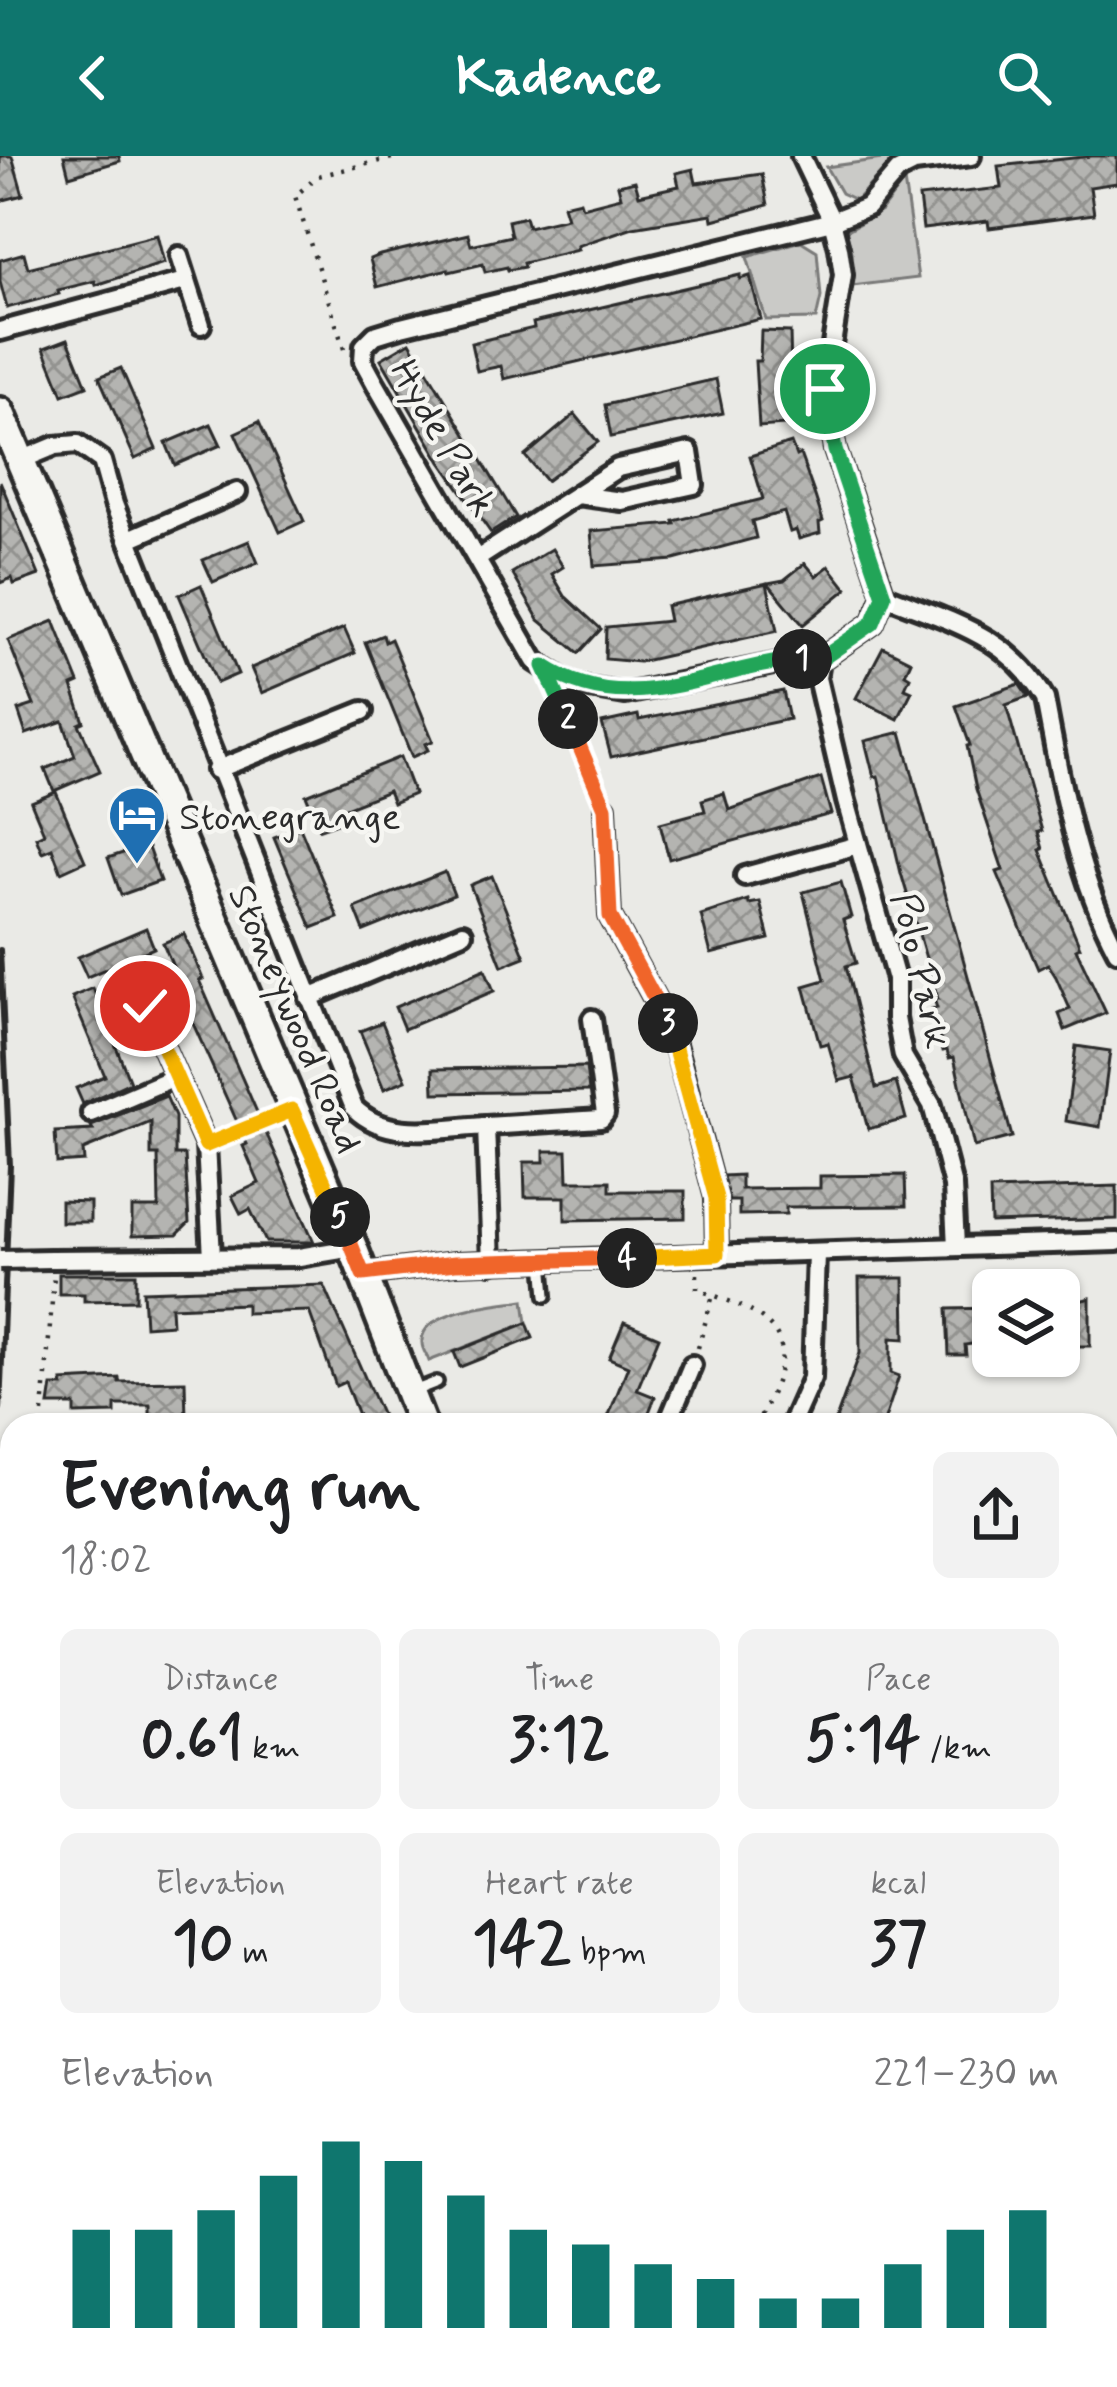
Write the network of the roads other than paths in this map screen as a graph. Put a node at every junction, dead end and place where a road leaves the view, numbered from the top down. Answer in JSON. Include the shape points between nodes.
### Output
{"nodes":[{"id":1,"x":800,"y":156,"type":"edge"},
{"id":2,"x":971,"y":156,"type":"edge"},
{"id":3,"x":832,"y":221,"type":"junction"},
{"id":4,"x":179,"y":256,"type":"dead end"},
{"id":5,"x":185,"y":281,"type":"junction"},
{"id":6,"x":201,"y":325,"type":"dead end"},
{"id":7,"x":0,"y":331,"type":"edge"},
{"id":8,"x":0,"y":412,"type":"edge"},
{"id":9,"x":19,"y":461,"type":"junction"},
{"id":10,"x":237,"y":492,"type":"dead end"},
{"id":11,"x":577,"y":495,"type":"junction"},
{"id":12,"x":129,"y":539,"type":"junction"},
{"id":13,"x":477,"y":559,"type":"junction"},
{"id":14,"x":884,"y":596,"type":"junction"},
{"id":15,"x":820,"y":660,"type":"junction"},
{"id":16,"x":363,"y":712,"type":"dead end"},
{"id":17,"x":216,"y":770,"type":"junction"},
{"id":18,"x":605,"y":807,"type":"road end"},
{"id":19,"x":858,"y":845,"type":"junction"},
{"id":20,"x":745,"y":876,"type":"dead end"},
{"id":21,"x":463,"y":933,"type":"dead end"},
{"id":22,"x":1117,"y":951,"type":"edge"},
{"id":23,"x":309,"y":998,"type":"junction"},
{"id":24,"x":145,"y":1006,"type":"dead end"},
{"id":25,"x":592,"y":1019,"type":"dead end"},
{"id":26,"x":175,"y":1077,"type":"junction"},
{"id":27,"x":91,"y":1113,"type":"dead end"},
{"id":28,"x":486,"y":1126,"type":"junction"},
{"id":29,"x":1117,"y":1242,"type":"edge"},
{"id":30,"x":956,"y":1247,"type":"junction"},
{"id":31,"x":817,"y":1253,"type":"junction"},
{"id":32,"x":717,"y":1254,"type":"junction"},
{"id":33,"x":212,"y":1257,"type":"junction"},
{"id":34,"x":0,"y":1260,"type":"edge"},
{"id":35,"x":358,"y":1261,"type":"junction"},
{"id":36,"x":543,"y":1261,"type":"junction"},
{"id":37,"x":491,"y":1263,"type":"junction"},
{"id":38,"x":546,"y":1296,"type":"dead end"},
{"id":39,"x":692,"y":1365,"type":"road end"},
{"id":40,"x":437,"y":1382,"type":"dead end"},
{"id":41,"x":409,"y":1393,"type":"junction"},
{"id":42,"x":417,"y":1413,"type":"edge"},
{"id":43,"x":672,"y":1413,"type":"edge"},
{"id":44,"x":796,"y":1413,"type":"edge"}],
"edges":[{"from":1,"to":3,"type":"street"},
{"from":2,"to":3,"type":"street","name":"Hyde Park","via":[[898,170],[867,207]]},
{"from":3,"to":13,"type":"street","name":"Hyde Park","via":[[375,335],[363,361]]},
{"from":3,"to":14,"type":"street","via":[[843,275],[825,389],[835,450]]},
{"from":4,"to":5,"type":"street"},
{"from":5,"to":6,"type":"street"},
{"from":5,"to":7,"type":"street"},
{"from":8,"to":9,"type":"main road","name":"Stoneywood Road"},
{"from":9,"to":12,"type":"street","via":[[55,446],[91,450]]},
{"from":9,"to":35,"type":"main road","name":"Stoneywood Road"},
{"from":10,"to":12,"type":"street"},
{"from":11,"to":11,"type":"street","via":[[618,468],[689,452],[694,485],[622,501]]},
{"from":11,"to":13,"type":"street"},
{"from":12,"to":17,"type":"street"},
{"from":13,"to":15,"type":"street","name":"Hyde Park","via":[[535,661],[572,685],[625,694]]},
{"from":14,"to":15,"type":"street","via":[[873,623]]},
{"from":14,"to":22,"type":"street","via":[[991,640],[1031,676],[1045,699],[1084,877]]},
{"from":15,"to":19,"type":"street","name":"Polo Park","via":[[817,678]]},
{"from":16,"to":17,"type":"street"},
{"from":17,"to":23,"type":"street"},
{"from":18,"to":32,"type":"street","via":[[610,916],[671,1029],[716,1198]]},
{"from":19,"to":20,"type":"street"},
{"from":19,"to":30,"type":"street","name":"Polo Park","via":[[896,979],[903,1056],[932,1105],[953,1186]]},
{"from":21,"to":23,"type":"street"},
{"from":23,"to":28,"type":"street","via":[[354,1108],[369,1124]]},
{"from":24,"to":26,"type":"street"},
{"from":25,"to":28,"type":"street","via":[[605,1114]]},
{"from":26,"to":27,"type":"street"},
{"from":26,"to":33,"type":"street","via":[[206,1145]]},
{"from":28,"to":37,"type":"street"},
{"from":29,"to":30,"type":"street"},
{"from":30,"to":31,"type":"street"},
{"from":31,"to":32,"type":"street"},
{"from":31,"to":44,"type":"street","via":[[812,1378]]},
{"from":32,"to":36,"type":"street"},
{"from":33,"to":34,"type":"street","bridge":true},
{"from":33,"to":35,"type":"street"},
{"from":35,"to":37,"type":"street"},
{"from":35,"to":41,"type":"main road","name":"Stoneywood Road"},
{"from":36,"to":37,"type":"street"},
{"from":36,"to":38,"type":"lane"},
{"from":39,"to":43,"type":"street"},
{"from":40,"to":41,"type":"lane"},
{"from":41,"to":42,"type":"main road","name":"Stoneywood Road"}]}
